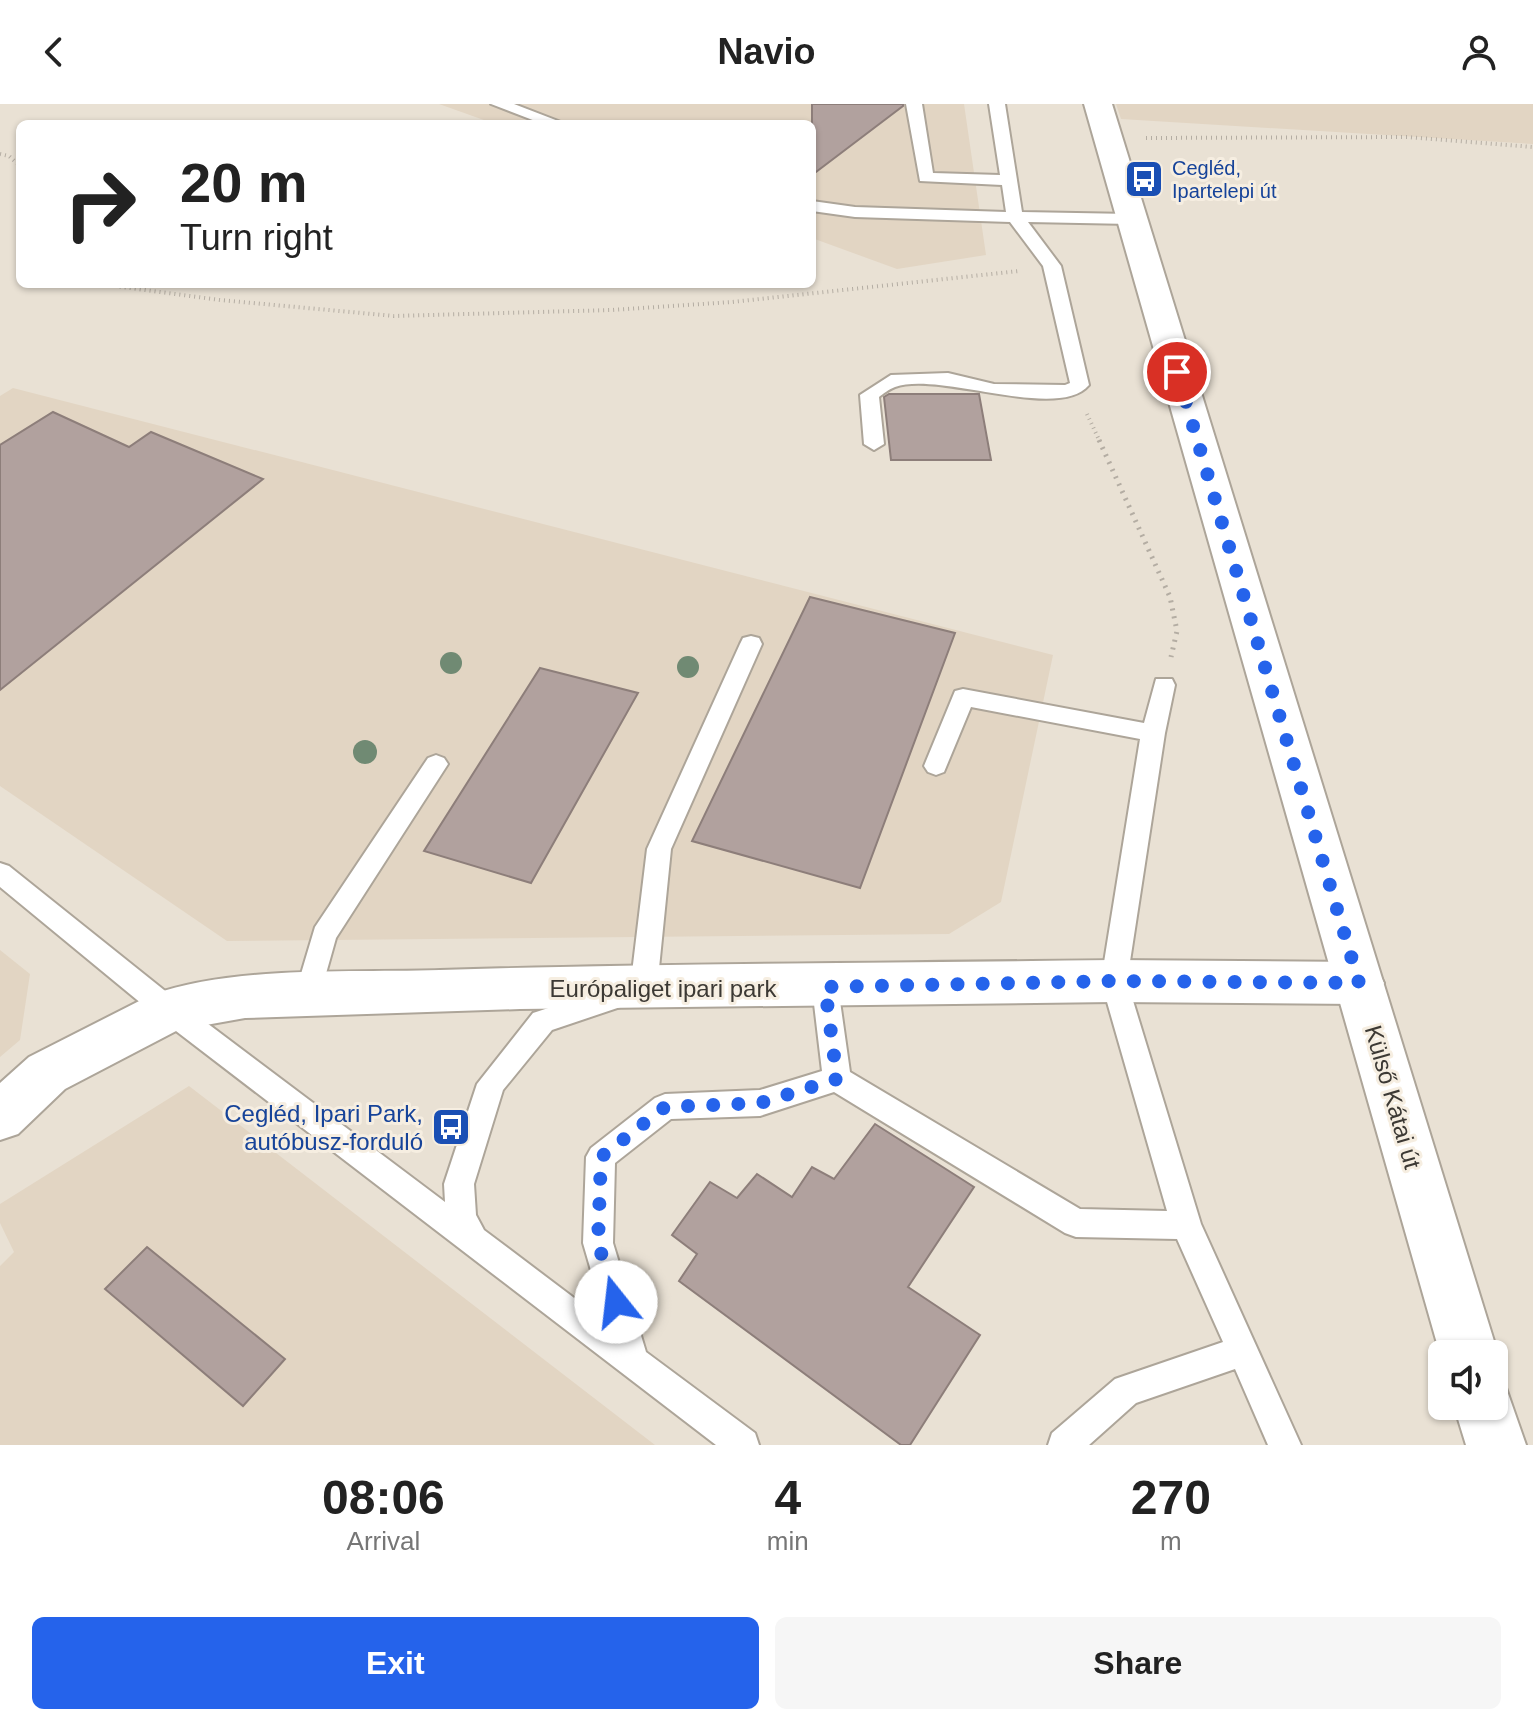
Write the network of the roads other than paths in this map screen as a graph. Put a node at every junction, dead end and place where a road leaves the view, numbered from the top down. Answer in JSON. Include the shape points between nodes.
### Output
{"nodes":[{"id":1,"x":499,"y":104,"type":"edge"},
{"id":2,"x":914,"y":104,"type":"edge"},
{"id":3,"x":997,"y":104,"type":"edge"},
{"id":4,"x":546,"y":120,"type":"edge"},
{"id":5,"x":1103,"y":121,"type":"edge"},
{"id":6,"x":1009,"y":180,"type":"junction"},
{"id":7,"x":816,"y":207,"type":"edge"},
{"id":8,"x":1015,"y":217,"type":"junction"},
{"id":9,"x":1131,"y":219,"type":"junction"},
{"id":10,"x":874,"y":444,"type":"dead end"},
{"id":11,"x":751,"y":644,"type":"dead end"},
{"id":12,"x":1164,"y":685,"type":"road end"},
{"id":13,"x":1153,"y":733,"type":"junction"},
{"id":14,"x":436,"y":764,"type":"dead end"},
{"id":15,"x":936,"y":766,"type":"dead end"},
{"id":16,"x":0,"y":873,"type":"edge"},
{"id":17,"x":1114,"y":981,"type":"junction"},
{"id":18,"x":1359,"y":983,"type":"junction"},
{"id":19,"x":825,"y":987,"type":"junction"},
{"id":20,"x":644,"y":988,"type":"junction"},
{"id":21,"x":308,"y":994,"type":"junction"},
{"id":22,"x":169,"y":1010,"type":"junction"},
{"id":23,"x":837,"y":1079,"type":"junction"},
{"id":24,"x":0,"y":1117,"type":"edge"},
{"id":25,"x":1186,"y":1225,"type":"junction"},
{"id":26,"x":473,"y":1240,"type":"junction"},
{"id":27,"x":1465,"y":1340,"type":"edge"},
{"id":28,"x":1242,"y":1351,"type":"junction"},
{"id":29,"x":633,"y":1361,"type":"junction"},
{"id":30,"x":1488,"y":1420,"type":"edge"},
{"id":31,"x":743,"y":1445,"type":"edge"},
{"id":32,"x":1064,"y":1445,"type":"edge"},
{"id":33,"x":1285,"y":1445,"type":"edge"},
{"id":34,"x":1496,"y":1445,"type":"edge"}],
"edges":[{"from":1,"to":4,"type":"lane"},
{"from":2,"to":6,"type":"lane","via":[[926,178]]},
{"from":3,"to":6,"type":"lane"},
{"from":5,"to":9,"type":"main road","name":"Külső Kátai út"},
{"from":6,"to":8,"type":"lane"},
{"from":7,"to":8,"type":"lane"},
{"from":8,"to":9,"type":"lane"},
{"from":8,"to":10,"type":"lane","via":[[1052,266],[1080,385],[1068,391],[994,390],[948,379],[891,381],[869,395]]},
{"from":9,"to":18,"type":"main road","name":"Külső Kátai út"},
{"from":11,"to":20,"type":"lane","via":[[659,849]]},
{"from":12,"to":13,"type":"lane"},
{"from":13,"to":15,"type":"lane","via":[[963,697]]},
{"from":13,"to":17,"type":"lane"},
{"from":14,"to":21,"type":"lane","via":[[324,935]]},
{"from":16,"to":22,"type":"lane"},
{"from":17,"to":18,"type":"main road","name":"Európaliget ipari park"},
{"from":17,"to":19,"type":"main road","name":"Európaliget ipari park"},
{"from":17,"to":25,"type":"lane"},
{"from":18,"to":27,"type":"main road","name":"Külső Kátai út"},
{"from":19,"to":20,"type":"main road","name":"Európaliget ipari park"},
{"from":19,"to":23,"type":"lane"},
{"from":20,"to":21,"type":"main road","name":"Európaliget ipari park"},
{"from":20,"to":26,"type":"lane","via":[[543,1021],[491,1084],[459,1184],[461,1217]]},
{"from":21,"to":22,"type":"main road","name":"Európaliget ipari park","via":[[245,997]]},
{"from":22,"to":24,"type":"main road","name":"Európaliget ipari park","via":[[47,1073]]},
{"from":22,"to":26,"type":"lane"},
{"from":23,"to":25,"type":"lane","via":[[1076,1223]]},
{"from":23,"to":29,"type":"lane","via":[[760,1103],[665,1107],[601,1157],[598,1243]]},
{"from":25,"to":28,"type":"lane"},
{"from":26,"to":29,"type":"lane"},
{"from":28,"to":32,"type":"lane","via":[[1126,1390]]},
{"from":28,"to":33,"type":"lane"},
{"from":29,"to":31,"type":"lane"},
{"from":30,"to":34,"type":"main road"}]}
